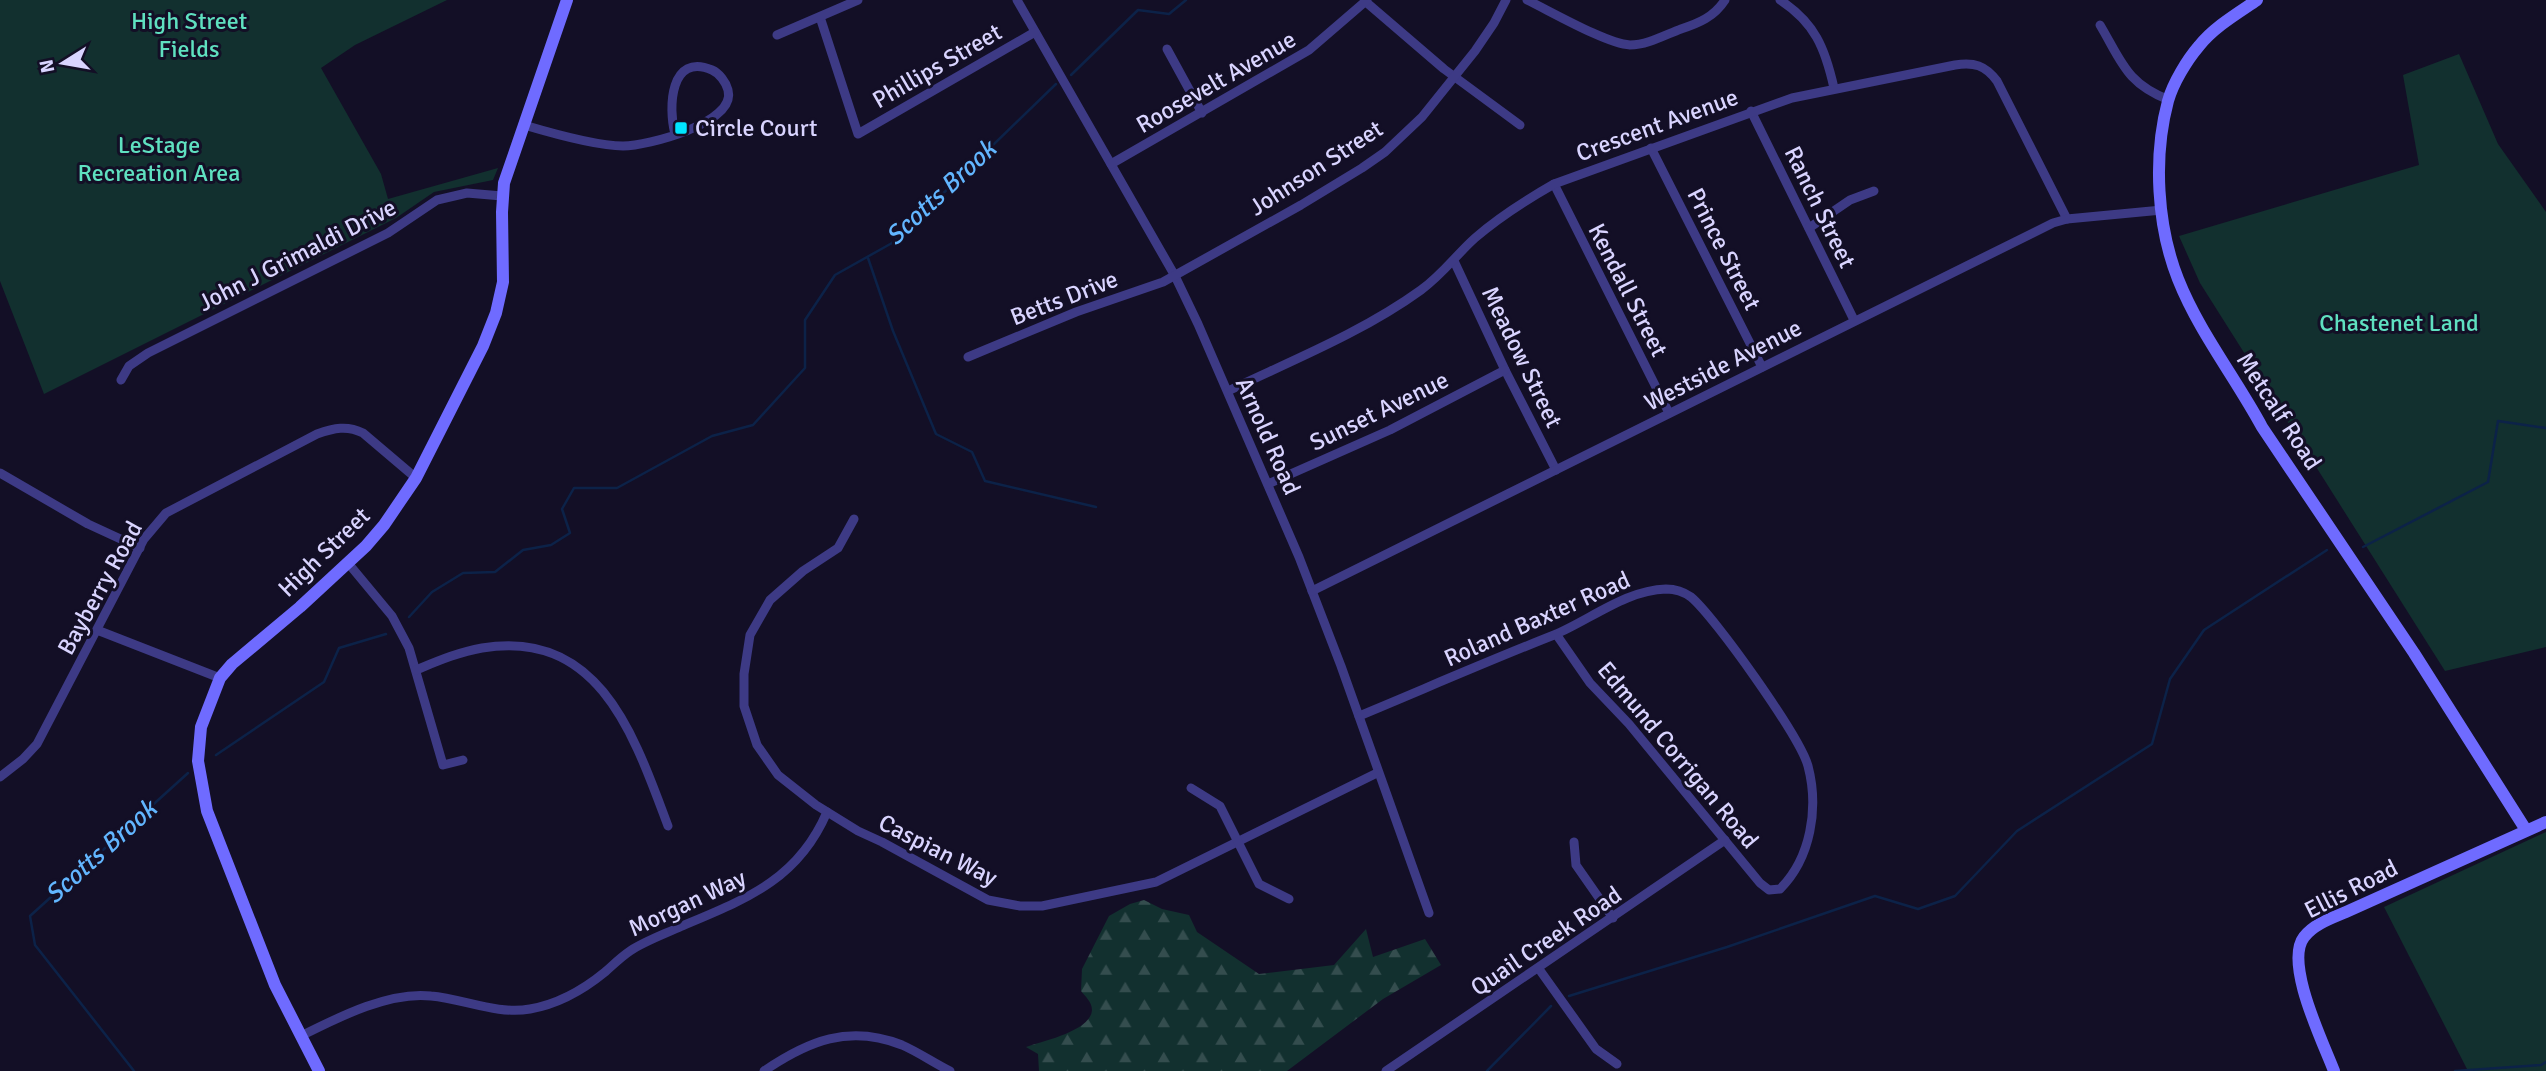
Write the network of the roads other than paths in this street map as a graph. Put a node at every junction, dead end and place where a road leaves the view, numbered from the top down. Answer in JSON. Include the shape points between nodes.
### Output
{"nodes":[{"id":1,"x":566,"y":0,"type":"edge"},
{"id":2,"x":858,"y":0,"type":"edge"},
{"id":3,"x":1017,"y":0,"type":"edge"},
{"id":4,"x":1506,"y":0,"type":"edge"},
{"id":5,"x":1527,"y":0,"type":"edge"},
{"id":6,"x":1724,"y":0,"type":"edge"},
{"id":7,"x":1780,"y":0,"type":"edge"},
{"id":8,"x":2258,"y":0,"type":"edge"},
{"id":9,"x":1367,"y":1,"type":"edge"},
{"id":10,"x":820,"y":17,"type":"junction"},
{"id":11,"x":2100,"y":25,"type":"dead end"},
{"id":12,"x":1035,"y":32,"type":"junction"},
{"id":13,"x":777,"y":35,"type":"dead end"},
{"id":14,"x":1167,"y":49,"type":"dead end"},
{"id":15,"x":1454,"y":76,"type":"junction"},
{"id":16,"x":1834,"y":88,"type":"junction"},
{"id":17,"x":2169,"y":100,"type":"junction"},
{"id":18,"x":1751,"y":111,"type":"junction"},
{"id":19,"x":1202,"y":113,"type":"junction"},
{"id":20,"x":524,"y":125,"type":"junction"},
{"id":21,"x":1520,"y":125,"type":"dead end"},
{"id":22,"x":675,"y":134,"type":"junction"},
{"id":23,"x":1651,"y":148,"type":"junction"},
{"id":24,"x":1111,"y":164,"type":"junction"},
{"id":25,"x":1554,"y":184,"type":"junction"},
{"id":26,"x":1874,"y":191,"type":"dead end"},
{"id":27,"x":502,"y":195,"type":"junction"},
{"id":28,"x":2162,"y":210,"type":"junction"},
{"id":29,"x":2067,"y":219,"type":"junction"},
{"id":30,"x":1809,"y":228,"type":"junction"},
{"id":31,"x":1454,"y":261,"type":"junction"},
{"id":32,"x":1175,"y":275,"type":"junction"},
{"id":33,"x":1854,"y":320,"type":"junction"},
{"id":34,"x":968,"y":357,"type":"dead end"},
{"id":35,"x":1762,"y":367,"type":"junction"},
{"id":36,"x":1505,"y":370,"type":"junction"},
{"id":37,"x":121,"y":380,"type":"dead end"},
{"id":38,"x":1228,"y":391,"type":"junction"},
{"id":39,"x":1668,"y":413,"type":"junction"},
{"id":40,"x":1556,"y":470,"type":"junction"},
{"id":41,"x":0,"y":473,"type":"edge"},
{"id":42,"x":416,"y":478,"type":"junction"},
{"id":43,"x":1268,"y":484,"type":"junction"},
{"id":44,"x":854,"y":519,"type":"dead end"},
{"id":45,"x":140,"y":548,"type":"junction"},
{"id":46,"x":348,"y":563,"type":"junction"},
{"id":47,"x":1312,"y":591,"type":"junction"},
{"id":48,"x":97,"y":631,"type":"junction"},
{"id":49,"x":1556,"y":634,"type":"junction"},
{"id":50,"x":416,"y":670,"type":"junction"},
{"id":51,"x":220,"y":678,"type":"junction"},
{"id":52,"x":1359,"y":716,"type":"junction"},
{"id":53,"x":463,"y":760,"type":"dead end"},
{"id":54,"x":1377,"y":773,"type":"junction"},
{"id":55,"x":0,"y":777,"type":"edge"},
{"id":56,"x":1191,"y":788,"type":"dead end"},
{"id":57,"x":827,"y":812,"type":"junction"},
{"id":58,"x":2546,"y":822,"type":"edge"},
{"id":59,"x":668,"y":826,"type":"dead end"},
{"id":60,"x":2526,"y":830,"type":"junction"},
{"id":61,"x":1725,"y":840,"type":"junction"},
{"id":62,"x":1574,"y":842,"type":"dead end"},
{"id":63,"x":1238,"y":843,"type":"junction"},
{"id":64,"x":1780,"y":889,"type":"joint"},
{"id":65,"x":1289,"y":899,"type":"dead end"},
{"id":66,"x":1429,"y":913,"type":"dead end"},
{"id":67,"x":1613,"y":918,"type":"junction"},
{"id":68,"x":1539,"y":969,"type":"junction"},
{"id":69,"x":301,"y":1036,"type":"junction"},
{"id":70,"x":1617,"y":1064,"type":"dead end"},
{"id":71,"x":319,"y":1071,"type":"edge"},
{"id":72,"x":764,"y":1071,"type":"edge"},
{"id":73,"x":950,"y":1071,"type":"edge"},
{"id":74,"x":1387,"y":1071,"type":"edge"},
{"id":75,"x":2334,"y":1071,"type":"edge"}],
"edges":[{"from":1,"to":20,"type":"street","name":"High Street"},
{"from":2,"to":10,"type":"street"},
{"from":3,"to":12,"type":"street","name":"Arnold Road"},
{"from":4,"to":15,"type":"street","name":"Johnson Street"},
{"from":5,"to":6,"type":"street","via":[[1629,45],[1698,23],[1714,14]]},
{"from":7,"to":16,"type":"street","via":[[1815,33]]},
{"from":8,"to":17,"type":"street","name":"Metcalf Road","via":[[2200,45]]},
{"from":9,"to":15,"type":"street"},
{"from":9,"to":19,"type":"street","name":"Roosevelt Avenue","via":[[1310,50]]},
{"from":10,"to":12,"type":"street","name":"Phillips Street","via":[[858,134]]},
{"from":10,"to":13,"type":"street"},
{"from":11,"to":17,"type":"street","via":[[2129,75]]},
{"from":12,"to":24,"type":"street","name":"Arnold Road"},
{"from":14,"to":19,"type":"street"},
{"from":15,"to":21,"type":"street"},
{"from":15,"to":32,"type":"street","name":"Johnson Street","via":[[1422,117],[1385,152]]},
{"from":16,"to":18,"type":"street","name":"Crescent Avenue"},
{"from":16,"to":29,"type":"street","name":"Crescent Avenue","via":[[1955,65],[1983,66],[1997,81]]},
{"from":17,"to":28,"type":"street","name":"Metcalf Road","via":[[2161,157]]},
{"from":18,"to":23,"type":"street","name":"Crescent Avenue"},
{"from":18,"to":30,"type":"street","name":"Ranch Street"},
{"from":19,"to":24,"type":"street","name":"Roosevelt Avenue"},
{"from":20,"to":22,"type":"street","via":[[622,146]]},
{"from":20,"to":27,"type":"street","name":"High Street"},
{"from":22,"to":22,"type":"street","via":[[714,118],[726,104],[729,93],[716,71],[689,68],[676,79],[671,99]]},
{"from":23,"to":25,"type":"street","name":"Crescent Avenue"},
{"from":23,"to":35,"type":"street","name":"Prince Street"},
{"from":24,"to":32,"type":"street","name":"Arnold Road"},
{"from":25,"to":31,"type":"street","name":"Crescent Avenue","via":[[1490,225]]},
{"from":25,"to":39,"type":"street","name":"Kendall Street"},
{"from":26,"to":30,"type":"street","via":[[1850,200]]},
{"from":27,"to":37,"type":"street","name":"John J Grimaldi Drive","via":[[458,194],[437,200],[388,233],[138,358]]},
{"from":27,"to":42,"type":"street","name":"High Street","via":[[504,268],[496,313]]},
{"from":28,"to":29,"type":"street","name":"Westside Avenue"},
{"from":28,"to":60,"type":"street","name":"Metcalf Road","via":[[2179,281],[2221,360]]},
{"from":29,"to":33,"type":"street","name":"Westside Avenue"},
{"from":30,"to":33,"type":"street","name":"Ranch Street"},
{"from":31,"to":36,"type":"street","name":"Meadow Street"},
{"from":31,"to":38,"type":"street","name":"Crescent Avenue","via":[[1399,304]]},
{"from":32,"to":34,"type":"street","name":"Betts Drive"},
{"from":32,"to":38,"type":"street","name":"Arnold Road"},
{"from":33,"to":35,"type":"street","name":"Westside Avenue"},
{"from":35,"to":39,"type":"street","name":"Westside Avenue"},
{"from":36,"to":40,"type":"street","name":"Meadow Street"},
{"from":36,"to":43,"type":"street","name":"Sunset Avenue","via":[[1390,430]]},
{"from":38,"to":43,"type":"street","name":"Arnold Road"},
{"from":39,"to":40,"type":"street","name":"Westside Avenue"},
{"from":40,"to":47,"type":"street","name":"Westside Avenue"},
{"from":41,"to":45,"type":"street"},
{"from":42,"to":45,"type":"street","name":"Bayberry Road","via":[[363,433],[353,428],[328,430],[166,513]]},
{"from":42,"to":46,"type":"street","name":"High Street","via":[[376,536]]},
{"from":43,"to":47,"type":"street","name":"Arnold Road"},
{"from":44,"to":57,"type":"street","name":"Caspian Way","via":[[838,548],[770,600],[750,635],[744,674],[744,706],[757,745],[778,775]]},
{"from":45,"to":48,"type":"street","name":"Bayberry Road"},
{"from":46,"to":50,"type":"street","via":[[392,616]]},
{"from":46,"to":51,"type":"street","name":"High Street"},
{"from":47,"to":52,"type":"street","name":"Arnold Road"},
{"from":48,"to":51,"type":"street"},
{"from":48,"to":55,"type":"street","name":"Bayberry Road","via":[[37,744]]},
{"from":49,"to":52,"type":"street","name":"Roland Baxter Road"},
{"from":49,"to":61,"type":"street","name":"Edmund Corrigan Road","via":[[1590,682]]},
{"from":49,"to":64,"type":"street","name":"Roland Baxter Road","via":[[1616,604],[1658,590],[1681,591],[1697,603],[1789,729],[1808,765],[1811,831],[1800,862]]},
{"from":50,"to":53,"type":"street","via":[[443,765]]},
{"from":50,"to":59,"type":"street","via":[[461,653],[501,646],[535,649],[575,666],[601,687],[620,714]]},
{"from":51,"to":69,"type":"street","name":"High Street","via":[[206,710],[199,744],[202,795],[275,985]]},
{"from":52,"to":54,"type":"street","name":"Arnold Road"},
{"from":54,"to":63,"type":"street","name":"Caspian Way"},
{"from":54,"to":66,"type":"street","name":"Arnold Road"},
{"from":56,"to":63,"type":"street","via":[[1220,806]]},
{"from":57,"to":63,"type":"street","name":"Caspian Way","via":[[988,900],[1020,906],[1064,903],[1156,882]]},
{"from":57,"to":69,"type":"street","name":"Morgan Way","via":[[802,855],[755,895],[630,951],[575,993],[552,1003],[508,1011],[428,995],[396,998]]},
{"from":58,"to":60,"type":"street","name":"Ellis Road"},
{"from":60,"to":75,"type":"street","name":"Ellis Road","via":[[2321,924],[2304,938],[2298,951],[2298,970]]},
{"from":61,"to":64,"type":"street","name":"Edmund Corrigan Road","via":[[1760,883],[1769,890]]},
{"from":61,"to":67,"type":"street","name":"Quail Creek Road"},
{"from":62,"to":67,"type":"street","via":[[1576,865]]},
{"from":63,"to":65,"type":"street","via":[[1258,884]]},
{"from":67,"to":68,"type":"street","name":"Quail Creek Road"},
{"from":68,"to":70,"type":"street","via":[[1596,1049]]},
{"from":68,"to":74,"type":"street","name":"Quail Creek Road"},
{"from":69,"to":71,"type":"street","name":"High Street"},
{"from":72,"to":73,"type":"street","via":[[792,1051],[824,1039],[858,1034],[901,1045]]}]}
